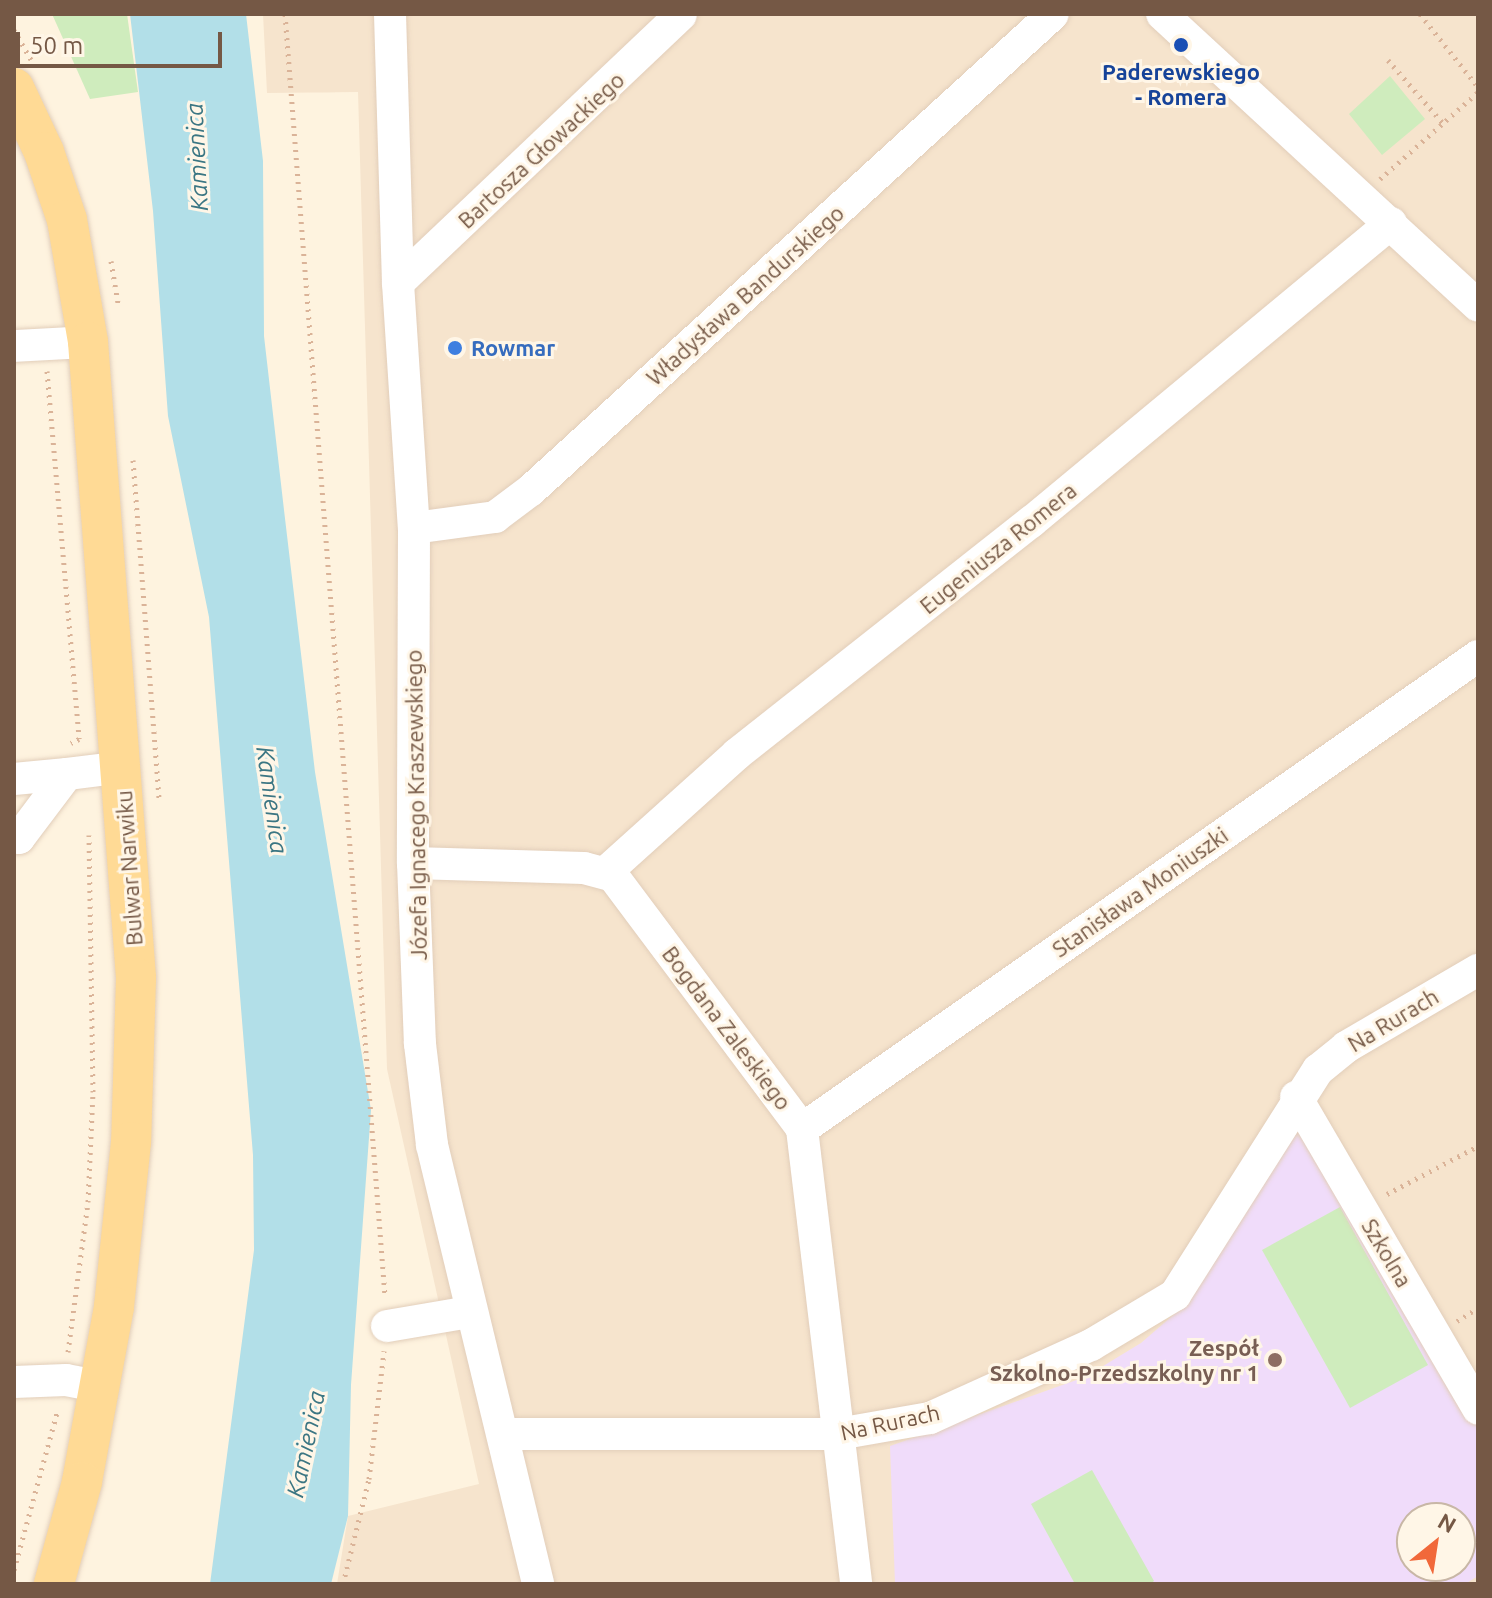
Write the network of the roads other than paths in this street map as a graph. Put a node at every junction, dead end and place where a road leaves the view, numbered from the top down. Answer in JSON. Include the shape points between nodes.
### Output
{"nodes":[{"id":1,"x":390,"y":14,"type":"edge"},
{"id":2,"x":681,"y":14,"type":"edge"},
{"id":3,"x":1053,"y":14,"type":"edge"},
{"id":4,"x":1162,"y":14,"type":"edge"},
{"id":5,"x":14,"y":88,"type":"edge"},
{"id":6,"x":14,"y":109,"type":"edge"},
{"id":7,"x":44,"y":152,"type":"junction"},
{"id":8,"x":1391,"y":223,"type":"junction"},
{"id":9,"x":398,"y":283,"type":"junction"},
{"id":10,"x":1477,"y":302,"type":"edge"},
{"id":11,"x":88,"y":342,"type":"junction"},
{"id":12,"x":14,"y":346,"type":"edge"},
{"id":13,"x":414,"y":528,"type":"junction"},
{"id":14,"x":1478,"y":656,"type":"edge"},
{"id":15,"x":84,"y":765,"type":"junction"},
{"id":16,"x":14,"y":779,"type":"edge"},
{"id":17,"x":16,"y":842,"type":"edge"},
{"id":18,"x":413,"y":863,"type":"junction"},
{"id":19,"x":605,"y":873,"type":"junction"},
{"id":20,"x":1478,"y":970,"type":"edge"},
{"id":21,"x":1296,"y":1097,"type":"junction"},
{"id":22,"x":802,"y":1129,"type":"junction"},
{"id":23,"x":470,"y":1312,"type":"junction"},
{"id":24,"x":387,"y":1326,"type":"road end"},
{"id":25,"x":14,"y":1382,"type":"edge"},
{"id":26,"x":84,"y":1384,"type":"junction"},
{"id":27,"x":1478,"y":1409,"type":"edge"},
{"id":28,"x":504,"y":1434,"type":"junction"},
{"id":29,"x":838,"y":1434,"type":"junction"},
{"id":30,"x":54,"y":1584,"type":"edge"},
{"id":31,"x":538,"y":1584,"type":"edge"},
{"id":32,"x":856,"y":1584,"type":"edge"}],
"edges":[{"from":1,"to":9,"type":"street","name":"Józefa Ignacego Kraszewskiego"},
{"from":2,"to":9,"type":"street","name":"Bartosza Głowackiego"},
{"from":3,"to":13,"type":"street","name":"Władysława Bandurskiego","via":[[531,490],[495,517]]},
{"from":4,"to":8,"type":"street"},
{"from":5,"to":7,"type":"main road","name":"Bulwar Narwiku"},
{"from":6,"to":7,"type":"main road","name":"Bulwar Narwiku"},
{"from":7,"to":11,"type":"main road","name":"Bulwar Narwiku","via":[[67,220]]},
{"from":8,"to":10,"type":"street"},
{"from":8,"to":19,"type":"street","name":"Eugeniusza Romera","via":[[1031,522],[737,754]]},
{"from":9,"to":13,"type":"street","name":"Józefa Ignacego Kraszewskiego"},
{"from":11,"to":12,"type":"street"},
{"from":11,"to":15,"type":"main road","name":"Bulwar Narwiku"},
{"from":13,"to":18,"type":"street","name":"Józefa Ignacego Kraszewskiego"},
{"from":14,"to":22,"type":"street","name":"Stanisława Moniuszki"},
{"from":15,"to":16,"type":"street"},
{"from":15,"to":17,"type":"street"},
{"from":15,"to":26,"type":"main road","name":"Bulwar Narwiku","via":[[135,1055],[125,1223]]},
{"from":18,"to":19,"type":"street"},
{"from":18,"to":23,"type":"street","name":"Józefa Ignacego Kraszewskiego","via":[[420,1044],[432,1145]]},
{"from":19,"to":22,"type":"street","name":"Bogdana Zaleskiego"},
{"from":20,"to":21,"type":"street","name":"Na Rurach","via":[[1346,1047]]},
{"from":21,"to":27,"type":"street","name":"Szkolna"},
{"from":21,"to":29,"type":"street","name":"Na Rurach","via":[[1175,1295],[1114,1334],[930,1418]]},
{"from":22,"to":29,"type":"street","name":"Bogdana Zaleskiego"},
{"from":23,"to":24,"type":"street"},
{"from":23,"to":28,"type":"street","name":"Józefa Ignacego Kraszewskiego"},
{"from":25,"to":26,"type":"street"},
{"from":26,"to":30,"type":"main road","name":"Bulwar Narwiku"},
{"from":28,"to":29,"type":"street","name":"Na Rurach"},
{"from":28,"to":31,"type":"street","name":"Józefa Ignacego Kraszewskiego"},
{"from":29,"to":32,"type":"street","name":"Bogdana Zaleskiego"}]}
